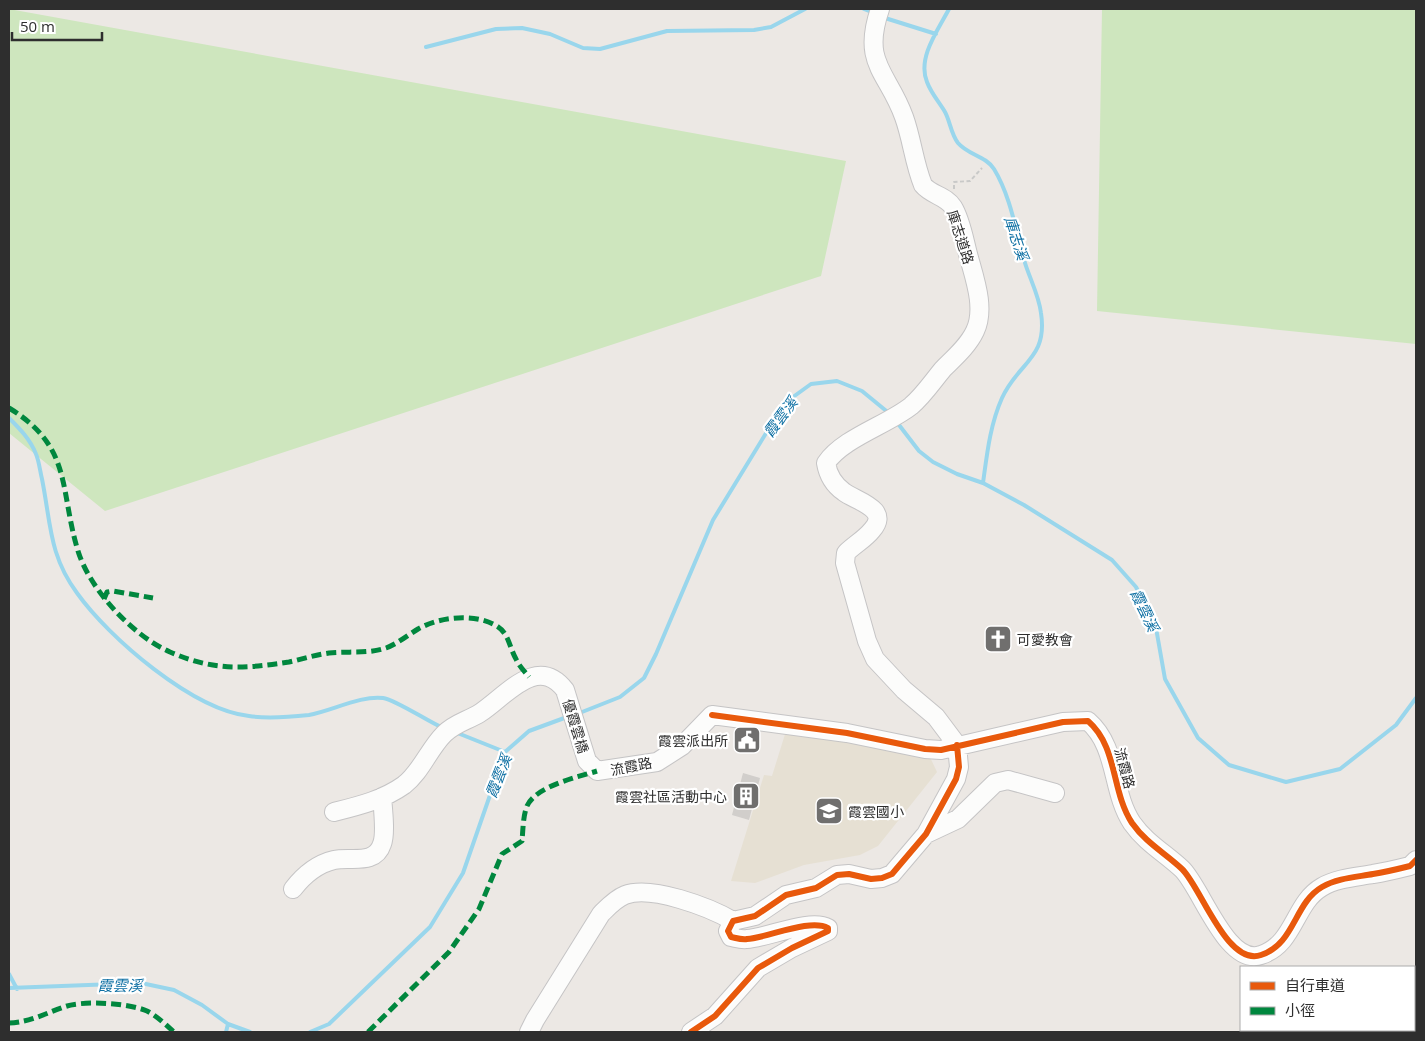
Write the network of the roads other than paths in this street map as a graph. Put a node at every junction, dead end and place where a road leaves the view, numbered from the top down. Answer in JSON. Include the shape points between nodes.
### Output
{"nodes":[{"id":1,"x":880,"y":9,"type":"edge"},
{"id":2,"x":957,"y":745,"type":"junction"},
{"id":3,"x":587,"y":761,"type":"joint"},
{"id":4,"x":1055,"y":793,"type":"dead end"},
{"id":5,"x":382,"y":797,"type":"junction"},
{"id":6,"x":334,"y":812,"type":"dead end"},
{"id":7,"x":926,"y":834,"type":"junction"},
{"id":8,"x":1416,"y":860,"type":"edge"},
{"id":9,"x":293,"y":889,"type":"dead end"},
{"id":10,"x":733,"y":921,"type":"junction"},
{"id":11,"x":529,"y":1032,"type":"edge"},
{"id":12,"x":691,"y":1032,"type":"edge"}],
"edges":[{"from":1,"to":2,"type":"street","name":"庫志道路","via":[[873,36],[878,69],[904,118],[923,185],[952,206],[959,222],[980,315],[975,331],[964,346],[911,406],[831,456],[826,463],[835,484],[877,514],[872,531],[846,553],[845,563],[875,659],[887,674],[936,717]]},
{"from":2,"to":3,"type":"street","name":"流霞路","via":[[941,750],[925,749],[847,733],[712,715],[682,746],[657,762],[602,772],[591,768]]},
{"from":2,"to":7,"type":"street","via":[[959,767],[956,779]]},
{"from":2,"to":8,"type":"street","name":"流霞路","via":[[1063,722],[1088,721],[1099,731],[1109,750],[1118,792],[1132,822],[1149,844],[1182,869],[1231,945],[1244,956],[1260,956],[1281,944],[1308,899],[1322,887],[1337,880],[1410,866]]},
{"from":3,"to":5,"type":"street","name":"優霞雲橋","via":[[565,690],[559,682],[547,676],[529,677],[442,735],[406,784]]},
{"from":4,"to":7,"type":"street","via":[[1008,780],[995,783],[958,819]]},
{"from":5,"to":6,"type":"street"},
{"from":5,"to":9,"type":"street","via":[[383,843],[378,852],[363,860],[332,860],[301,878]]},
{"from":7,"to":10,"type":"street","via":[[892,874],[871,879],[837,875],[816,888],[786,895],[755,916]]},
{"from":10,"to":11,"type":"street","via":[[719,913],[657,894],[640,892],[612,902],[601,914]]},
{"from":10,"to":12,"type":"street","via":[[728,930],[731,937],[746,939],[803,927],[824,926],[828,931],[758,968],[715,1016]]}]}
